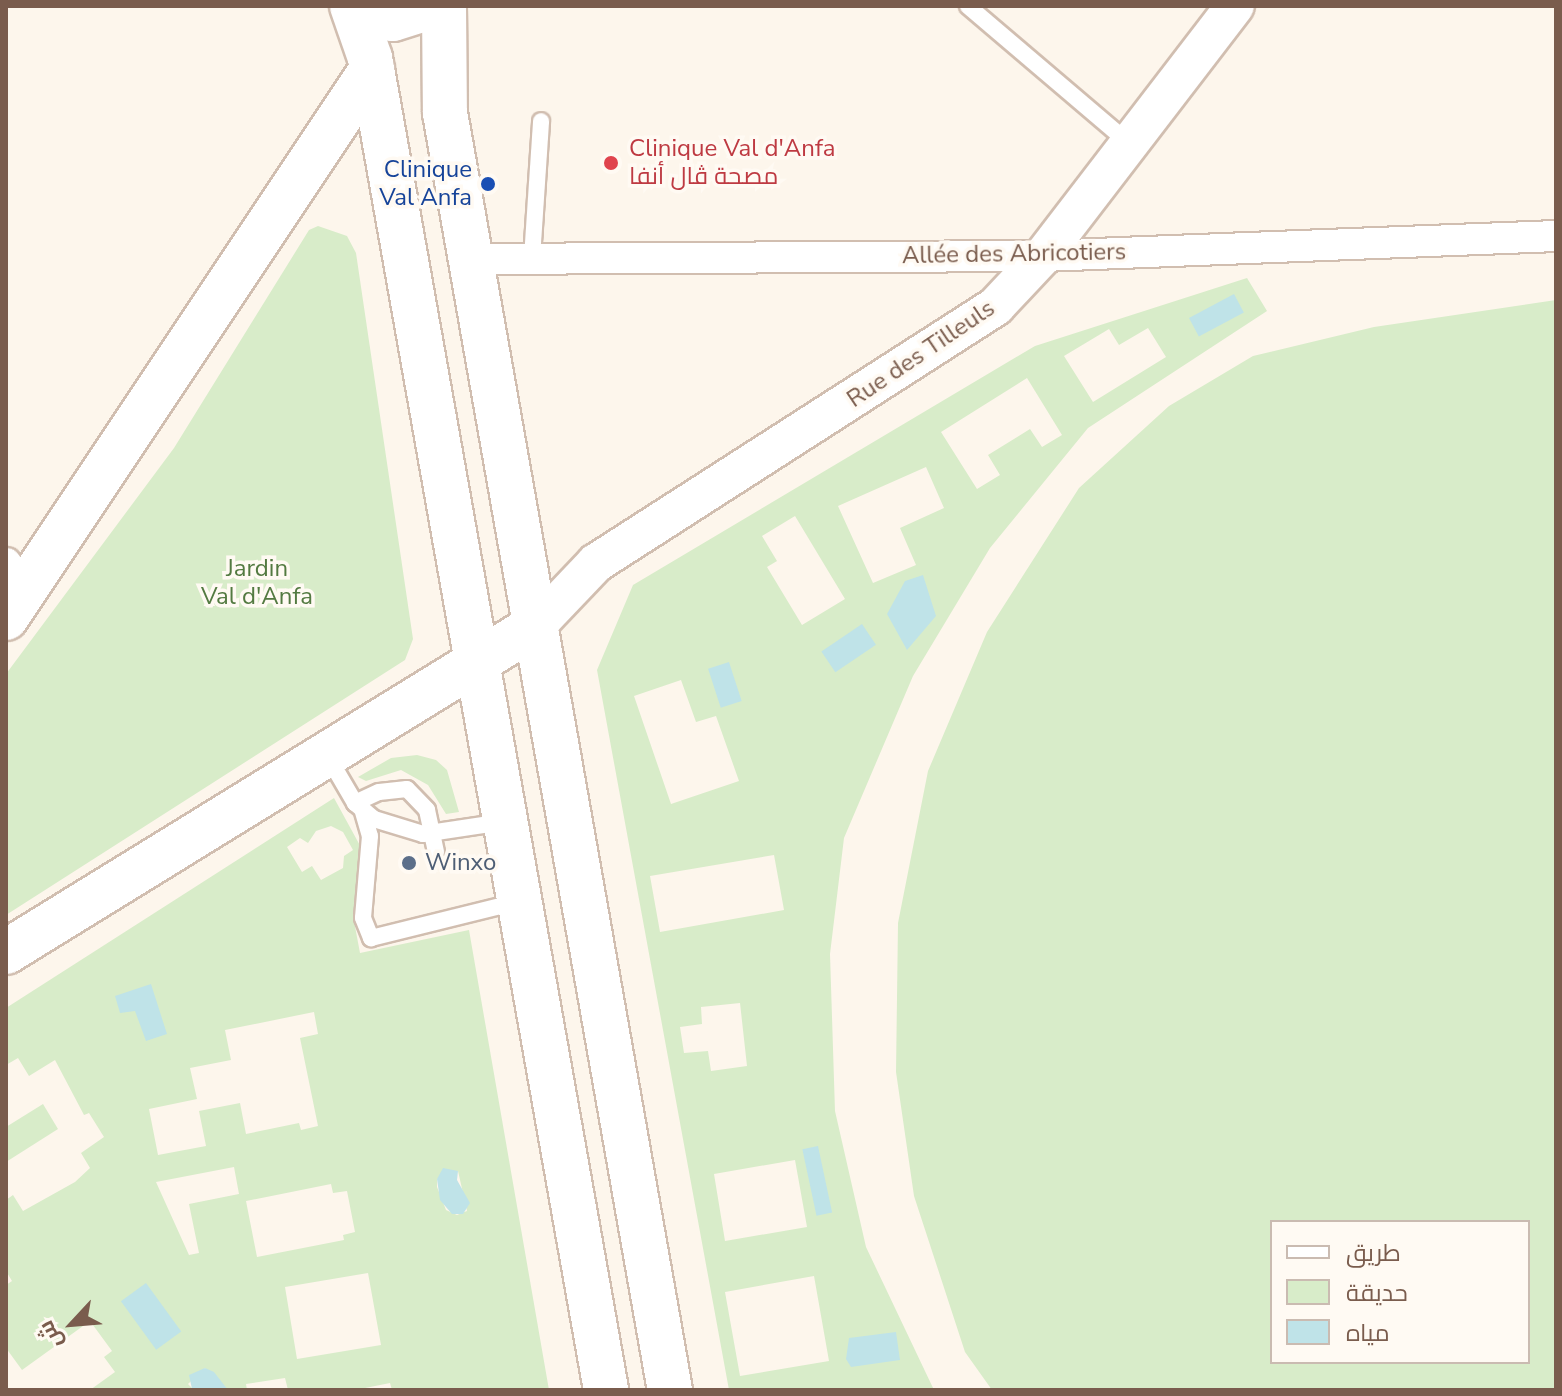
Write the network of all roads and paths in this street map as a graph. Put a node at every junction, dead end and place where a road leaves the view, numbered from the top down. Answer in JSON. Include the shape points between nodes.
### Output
{"nodes":[{"id":1,"x":352,"y":6,"type":"edge"},
{"id":2,"x":360,"y":6,"type":"edge"},
{"id":3,"x":434,"y":6,"type":"edge"},
{"id":4,"x":444,"y":6,"type":"edge"},
{"id":5,"x":968,"y":6,"type":"edge"},
{"id":6,"x":1235,"y":6,"type":"edge"},
{"id":7,"x":372,"y":69,"type":"junction"},
{"id":8,"x":541,"y":121,"type":"dead end"},
{"id":9,"x":1128,"y":142,"type":"junction"},
{"id":10,"x":1556,"y":236,"type":"edge"},
{"id":11,"x":1043,"y":256,"type":"junction"},
{"id":12,"x":532,"y":258,"type":"junction"},
{"id":13,"x":471,"y":259,"type":"junction"},
{"id":14,"x":13,"y":591,"type":"edge"},
{"id":15,"x":537,"y":625,"type":"junction"},
{"id":16,"x":476,"y":663,"type":"junction"},
{"id":17,"x":326,"y":753,"type":"junction"},
{"id":18,"x":359,"y":808,"type":"junction"},
{"id":19,"x":505,"y":822,"type":"junction"},
{"id":20,"x":432,"y":832,"type":"junction"},
{"id":21,"x":436,"y":852,"type":"dead end"},
{"id":22,"x":519,"y":902,"type":"junction"},
{"id":23,"x":6,"y":952,"type":"edge"},
{"id":24,"x":606,"y":1390,"type":"edge"},
{"id":25,"x":670,"y":1390,"type":"edge"}],
"edges":[{"from":1,"to":7,"type":"main road"},
{"from":2,"to":3,"type":"main road","via":[[393,19]]},
{"from":4,"to":13,"type":"main road","via":[[445,113]]},
{"from":5,"to":9,"type":"lane"},
{"from":6,"to":9,"type":"street","name":"Rue des Tilleuls"},
{"from":7,"to":14,"type":"main road"},
{"from":7,"to":16,"type":"main road"},
{"from":8,"to":12,"type":"lane"},
{"from":9,"to":11,"type":"street","name":"Rue des Tilleuls"},
{"from":10,"to":11,"type":"street","name":"Allée des Abricotiers"},
{"from":11,"to":12,"type":"street","name":"Allée des Abricotiers"},
{"from":11,"to":15,"type":"street","name":"Rue des Tilleuls","via":[[971,324],[596,563]]},
{"from":12,"to":13,"type":"street","name":"Allée des Abricotiers"},
{"from":13,"to":15,"type":"main road"},
{"from":15,"to":16,"type":"main road"},
{"from":15,"to":25,"type":"main road"},
{"from":16,"to":17,"type":"main road"},
{"from":16,"to":19,"type":"main road"},
{"from":17,"to":18,"type":"lane"},
{"from":17,"to":23,"type":"main road"},
{"from":18,"to":20,"type":"lane","via":[[413,831]]},
{"from":18,"to":20,"type":"lane","via":[[379,792],[407,789],[420,797]]},
{"from":18,"to":22,"type":"lane","via":[[370,836],[363,918],[367,932],[378,940],[450,912]]},
{"from":19,"to":20,"type":"lane"},
{"from":19,"to":22,"type":"main road"},
{"from":20,"to":21,"type":"lane"},
{"from":22,"to":24,"type":"main road"}]}
